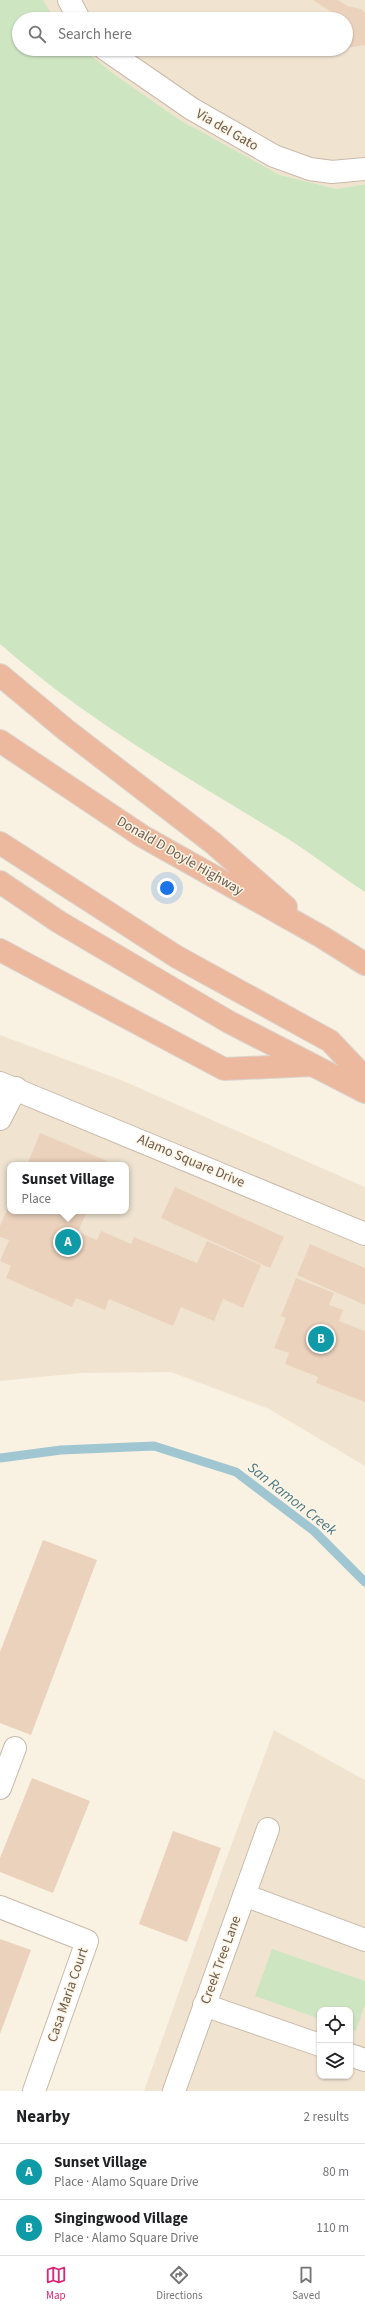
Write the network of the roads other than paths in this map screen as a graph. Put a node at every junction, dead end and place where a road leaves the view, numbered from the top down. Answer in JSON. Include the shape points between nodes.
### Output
{"nodes":[{"id":1,"x":69,"y":0,"type":"edge"},
{"id":2,"x":75,"y":12,"type":"edge"},
{"id":3,"x":115,"y":56,"type":"edge"},
{"id":4,"x":365,"y":169,"type":"edge"},
{"id":5,"x":0,"y":675,"type":"edge"},
{"id":6,"x":0,"y":741,"type":"edge"},
{"id":7,"x":0,"y":843,"type":"edge"},
{"id":8,"x":0,"y":882,"type":"edge"},
{"id":9,"x":322,"y":937,"type":"junction"},
{"id":10,"x":0,"y":950,"type":"edge"},
{"id":11,"x":365,"y":964,"type":"edge"},
{"id":12,"x":314,"y":1065,"type":"junction"},
{"id":13,"x":365,"y":1078,"type":"edge"},
{"id":14,"x":8,"y":1086,"type":"edge"},
{"id":15,"x":365,"y":1092,"type":"edge"},
{"id":16,"x":0,"y":1119,"type":"edge"},
{"id":17,"x":365,"y":1234,"type":"edge"},
{"id":18,"x":15,"y":1748,"type":"dead end"},
{"id":19,"x":0,"y":1788,"type":"edge"},
{"id":20,"x":268,"y":1830,"type":"dead end"},
{"id":21,"x":244,"y":1895,"type":"junction"},
{"id":22,"x":0,"y":1906,"type":"edge"},
{"id":23,"x":365,"y":1940,"type":"edge"},
{"id":24,"x":204,"y":2006,"type":"junction"},
{"id":25,"x":317,"y":2044,"type":"edge"},
{"id":26,"x":353,"y":2056,"type":"edge"},
{"id":27,"x":365,"y":2060,"type":"edge"},
{"id":28,"x":34,"y":2091,"type":"edge"},
{"id":29,"x":174,"y":2091,"type":"edge"}],
"edges":[{"from":1,"to":2,"type":"street"},
{"from":3,"to":4,"type":"street","name":"Via del Gato","via":[[192,110],[274,156],[310,169],[332,172]]},
{"from":5,"to":9,"type":"highway","via":[[213,843]]},
{"from":6,"to":9,"type":"highway","name":"Donald D Doyle Highway","via":[[142,836]]},
{"from":7,"to":13,"type":"highway","via":[[176,957],[330,1042]]},
{"from":8,"to":12,"type":"highway","via":[[59,922],[229,1022]]},
{"from":9,"to":11,"type":"highway","name":"Donald D Doyle Highway"},
{"from":10,"to":12,"type":"highway","via":[[224,1069]]},
{"from":12,"to":15,"type":"highway"},
{"from":14,"to":16,"type":"street","name":"Alamo Square Drive"},
{"from":14,"to":17,"type":"street","name":"Alamo Square Drive"},
{"from":18,"to":19,"type":"street"},
{"from":20,"to":21,"type":"street","name":"Creek Tree Lane"},
{"from":21,"to":23,"type":"street"},
{"from":21,"to":24,"type":"street","name":"Creek Tree Lane"},
{"from":22,"to":28,"type":"street","name":"Casa Maria Court","via":[[87,1941]]},
{"from":24,"to":25,"type":"street"},
{"from":24,"to":29,"type":"street","name":"Creek Tree Lane"},
{"from":26,"to":27,"type":"street"}]}
